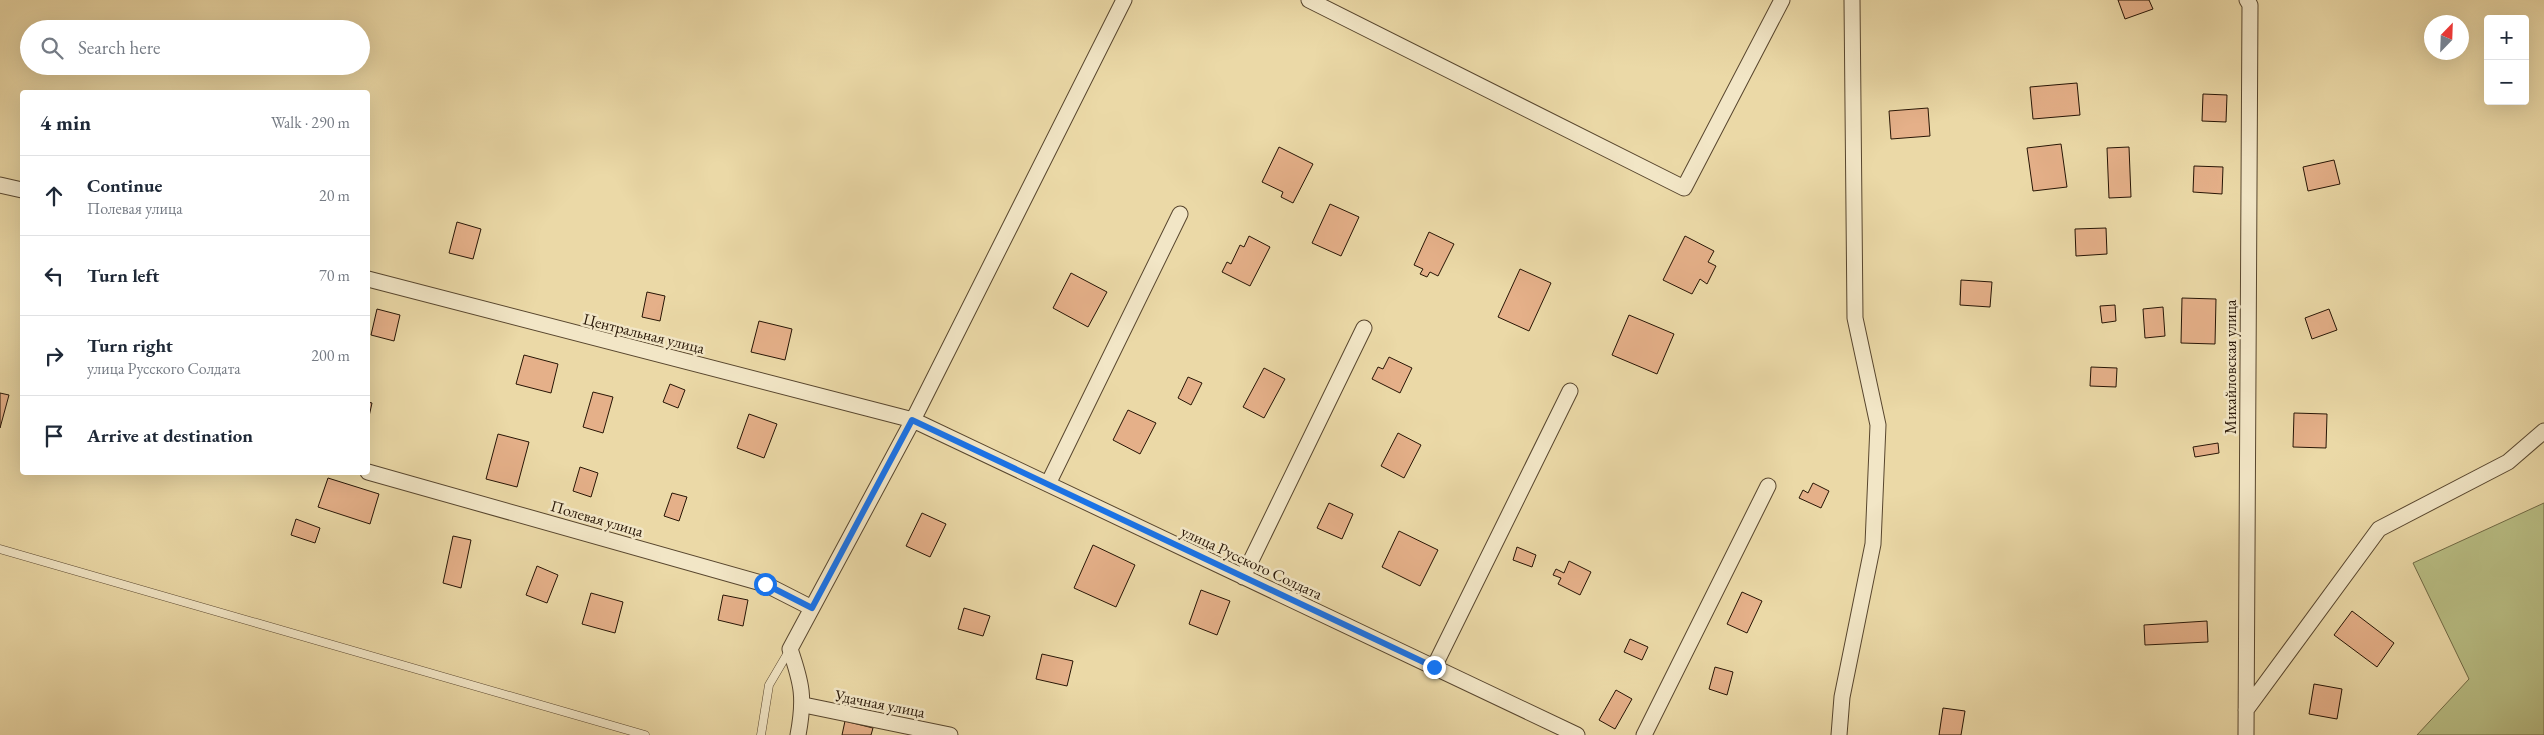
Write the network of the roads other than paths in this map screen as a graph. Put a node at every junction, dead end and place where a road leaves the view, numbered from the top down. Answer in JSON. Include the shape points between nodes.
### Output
{"nodes":[{"id":1,"x":1124,"y":0,"type":"edge"},
{"id":2,"x":1308,"y":0,"type":"edge"},
{"id":3,"x":1782,"y":0,"type":"edge"},
{"id":4,"x":1852,"y":0,"type":"edge"},
{"id":5,"x":2250,"y":2,"type":"edge"},
{"id":6,"x":0,"y":184,"type":"edge"},
{"id":7,"x":20,"y":189,"type":"edge"},
{"id":8,"x":1180,"y":214,"type":"dead end"},
{"id":9,"x":370,"y":284,"type":"edge"},
{"id":10,"x":1364,"y":328,"type":"dead end"},
{"id":11,"x":1570,"y":391,"type":"dead end"},
{"id":12,"x":912,"y":420,"type":"junction"},
{"id":13,"x":2544,"y":431,"type":"edge"},
{"id":14,"x":370,"y":473,"type":"edge"},
{"id":15,"x":1048,"y":484,"type":"junction"},
{"id":16,"x":1768,"y":486,"type":"dead end"},
{"id":17,"x":0,"y":549,"type":"edge"},
{"id":18,"x":1243,"y":577,"type":"junction"},
{"id":19,"x":812,"y":608,"type":"junction"},
{"id":20,"x":790,"y":649,"type":"junction"},
{"id":21,"x":1434,"y":667,"type":"junction"},
{"id":22,"x":804,"y":705,"type":"junction"},
{"id":23,"x":2246,"y":710,"type":"junction"},
{"id":24,"x":645,"y":735,"type":"edge"},
{"id":25,"x":761,"y":735,"type":"edge"},
{"id":26,"x":798,"y":735,"type":"edge"},
{"id":27,"x":950,"y":735,"type":"edge"},
{"id":28,"x":1577,"y":735,"type":"edge"},
{"id":29,"x":1644,"y":735,"type":"edge"},
{"id":30,"x":1839,"y":735,"type":"edge"},
{"id":31,"x":2246,"y":735,"type":"edge"}],
"edges":[{"from":1,"to":12,"type":"street"},
{"from":2,"to":3,"type":"street","via":[[1684,188]]},
{"from":4,"to":30,"type":"street","via":[[1855,318],[1878,425],[1873,544],[1842,697]]},
{"from":5,"to":23,"type":"street","name":"Михайловская улица"},
{"from":6,"to":7,"type":"street"},
{"from":8,"to":15,"type":"street"},
{"from":9,"to":12,"type":"street","name":"Центральная улица"},
{"from":10,"to":18,"type":"street"},
{"from":11,"to":21,"type":"street"},
{"from":12,"to":15,"type":"street","name":"улица Русского Солдата"},
{"from":12,"to":19,"type":"street"},
{"from":13,"to":23,"type":"street","via":[[2508,462],[2379,529]]},
{"from":14,"to":19,"type":"street","name":"Полевая улица","via":[[765,584]]},
{"from":15,"to":18,"type":"street","name":"улица Русского Солдата"},
{"from":16,"to":29,"type":"street"},
{"from":17,"to":24,"type":"lane"},
{"from":18,"to":21,"type":"street","name":"улица Русского Солдата"},
{"from":19,"to":20,"type":"street"},
{"from":20,"to":22,"type":"street","via":[[801,679]]},
{"from":20,"to":25,"type":"lane","via":[[769,685]]},
{"from":21,"to":28,"type":"street","name":"улица Русского Солдата"},
{"from":22,"to":26,"type":"street"},
{"from":22,"to":27,"type":"street","name":"Удачная улица"},
{"from":23,"to":31,"type":"street","name":"Михайловская улица"}]}
